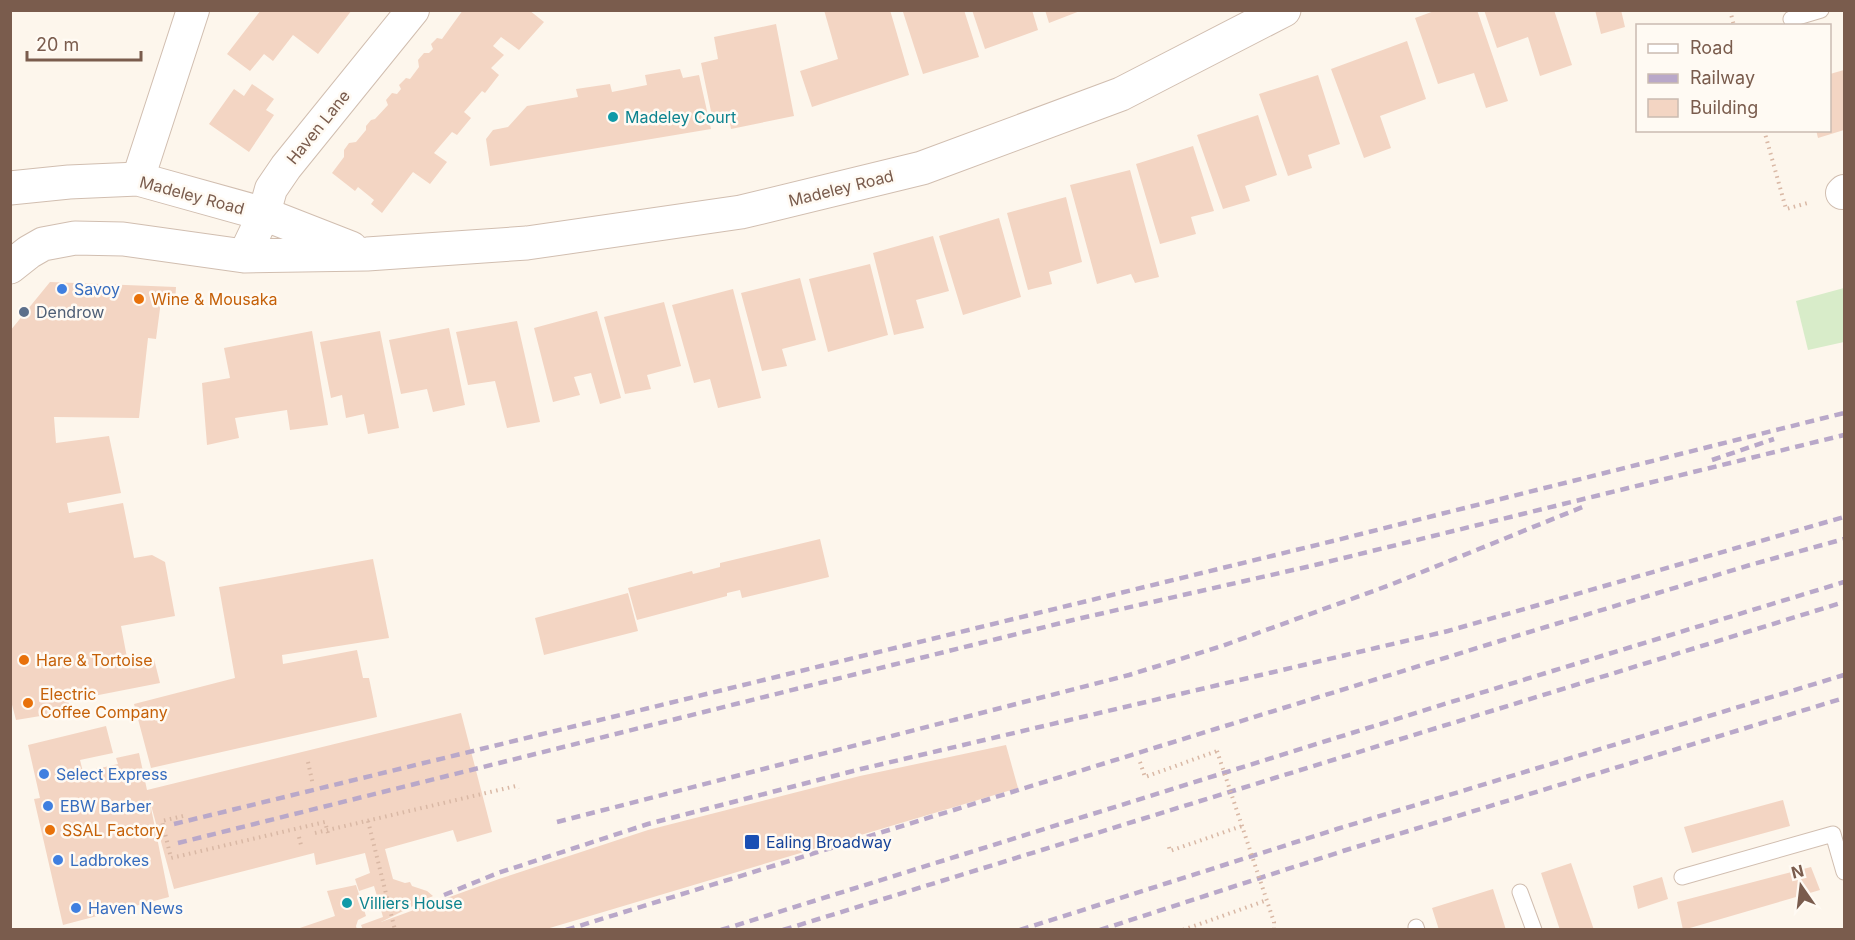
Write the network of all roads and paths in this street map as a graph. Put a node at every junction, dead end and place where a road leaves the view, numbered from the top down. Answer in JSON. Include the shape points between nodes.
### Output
{"nodes":[{"id":1,"x":193,"y":10,"type":"edge"},
{"id":2,"x":413,"y":10,"type":"edge"},
{"id":3,"x":1284,"y":10,"type":"edge"},
{"id":4,"x":1821,"y":10,"type":"edge"},
{"id":5,"x":1791,"y":19,"type":"dead end"},
{"id":6,"x":1765,"y":132,"type":"edge"},
{"id":7,"x":138,"y":179,"type":"junction"},
{"id":8,"x":10,"y":188,"type":"edge"},
{"id":9,"x":1843,"y":192,"type":"edge"},
{"id":10,"x":264,"y":214,"type":"junction"},
{"id":11,"x":367,"y":254,"type":"junction"},
{"id":12,"x":244,"y":256,"type":"junction"},
{"id":13,"x":10,"y":267,"type":"edge"},
{"id":14,"x":308,"y":762,"type":"dead end"},
{"id":15,"x":1140,"y":762,"type":"dead end"},
{"id":16,"x":313,"y":785,"type":"dead end"},
{"id":17,"x":518,"y":789,"type":"dead end"},
{"id":18,"x":183,"y":816,"type":"dead end"},
{"id":19,"x":368,"y":821,"type":"junction"},
{"id":20,"x":1242,"y":826,"type":"junction"},
{"id":21,"x":328,"y":832,"type":"junction"},
{"id":22,"x":315,"y":833,"type":"dead end"},
{"id":23,"x":298,"y":837,"type":"dead end"},
{"id":24,"x":300,"y":845,"type":"dead end"},
{"id":25,"x":1169,"y":847,"type":"dead end"},
{"id":26,"x":1845,"y":872,"type":"edge"},
{"id":27,"x":1682,"y":877,"type":"dead end"},
{"id":28,"x":1520,"y":892,"type":"dead end"},
{"id":29,"x":1267,"y":900,"type":"junction"},
{"id":30,"x":395,"y":930,"type":"edge"},
{"id":31,"x":1184,"y":930,"type":"edge"},
{"id":32,"x":1274,"y":930,"type":"edge"},
{"id":33,"x":1534,"y":930,"type":"edge"}],
"edges":[{"from":1,"to":7,"type":"street"},
{"from":2,"to":10,"type":"street","name":"Haven Lane","via":[[286,167],[271,189]]},
{"from":3,"to":11,"type":"street","name":"Madeley Road","via":[[1121,94],[922,168],[741,212],[527,243]]},
{"from":4,"to":5,"type":"lane"},
{"from":6,"to":9,"type":"path","via":[[1786,209]]},
{"from":7,"to":8,"type":"street","name":"Madeley Road"},
{"from":7,"to":10,"type":"street","name":"Madeley Road"},
{"from":10,"to":11,"type":"street","name":"Madeley Road"},
{"from":10,"to":12,"type":"street","name":"Haven Lane"},
{"from":11,"to":12,"type":"street","name":"Madeley Road"},
{"from":12,"to":13,"type":"street","name":"Madeley Road","via":[[123,239],[75,238],[43,244]]},
{"from":14,"to":16,"type":"path"},
{"from":15,"to":20,"type":"path","bridge":true,"via":[[1145,777],[1217,752]]},
{"from":17,"to":19,"type":"path","via":[[516,786]]},
{"from":18,"to":21,"type":"path","via":[[162,821],[171,858],[325,822]]},
{"from":19,"to":21,"type":"path"},
{"from":19,"to":30,"type":"path"},
{"from":20,"to":25,"type":"path","via":[[1170,852]]},
{"from":20,"to":29,"type":"path","bridge":true},
{"from":21,"to":22,"type":"path"},
{"from":23,"to":24,"type":"path"},
{"from":26,"to":27,"type":"lane","via":[[1833,834]]},
{"from":28,"to":33,"type":"lane"},
{"from":29,"to":31,"type":"path"},
{"from":29,"to":32,"type":"path","bridge":true}]}
